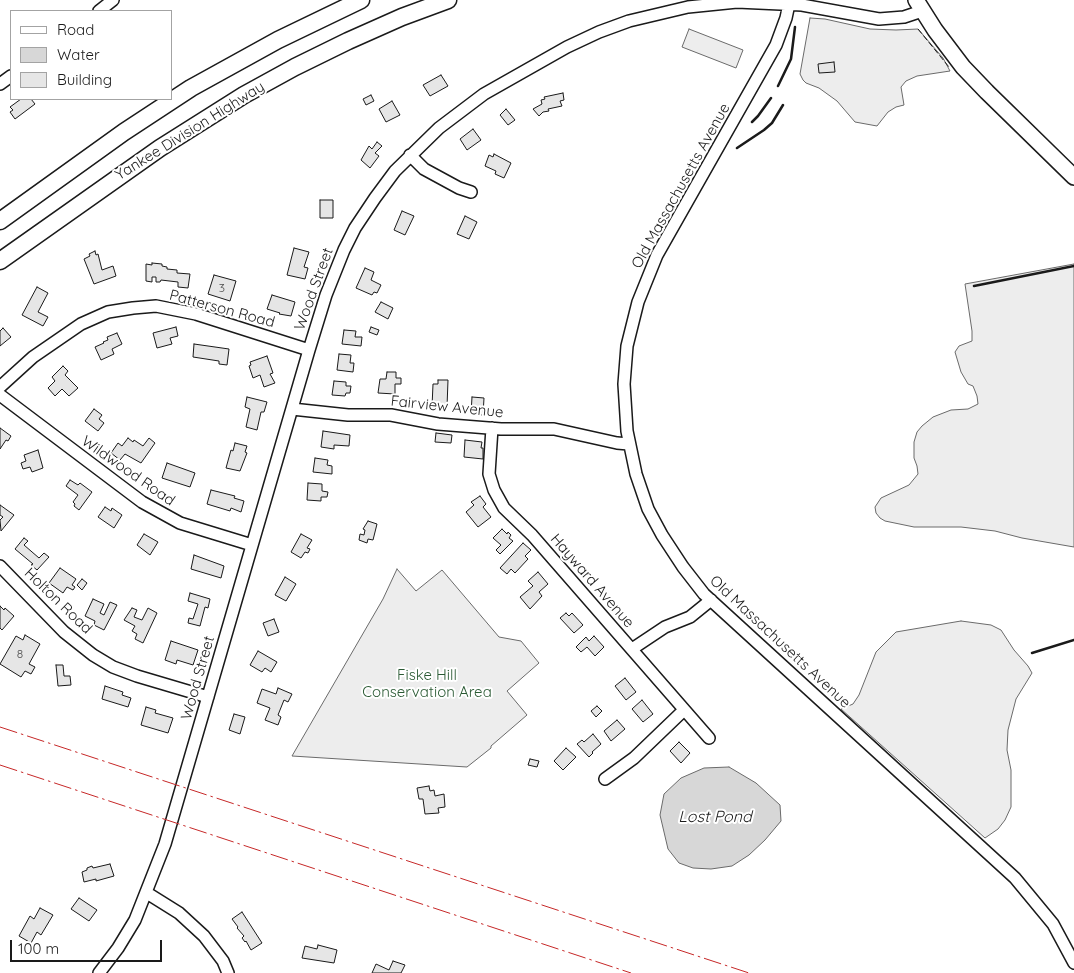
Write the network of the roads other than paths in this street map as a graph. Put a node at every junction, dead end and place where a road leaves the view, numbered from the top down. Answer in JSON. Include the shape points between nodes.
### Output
{"nodes":[{"id":1,"x":113,"y":0,"type":"edge"},
{"id":2,"x":361,"y":0,"type":"edge"},
{"id":3,"x":448,"y":0,"type":"edge"},
{"id":4,"x":789,"y":4,"type":"junction"},
{"id":5,"x":919,"y":6,"type":"edge"},
{"id":6,"x":100,"y":10,"type":"edge"},
{"id":7,"x":410,"y":155,"type":"junction"},
{"id":8,"x":1074,"y":177,"type":"edge"},
{"id":9,"x":471,"y":192,"type":"dead end"},
{"id":10,"x":0,"y":220,"type":"edge"},
{"id":11,"x":0,"y":261,"type":"edge"},
{"id":12,"x":309,"y":350,"type":"junction"},
{"id":13,"x":0,"y":387,"type":"edge"},
{"id":14,"x":0,"y":395,"type":"edge"},
{"id":15,"x":292,"y":409,"type":"junction"},
{"id":16,"x":492,"y":428,"type":"junction"},
{"id":17,"x":629,"y":444,"type":"junction"},
{"id":18,"x":252,"y":545,"type":"junction"},
{"id":19,"x":0,"y":566,"type":"edge"},
{"id":20,"x":711,"y":600,"type":"junction"},
{"id":21,"x":632,"y":649,"type":"junction"},
{"id":22,"x":208,"y":697,"type":"junction"},
{"id":23,"x":684,"y":710,"type":"junction"},
{"id":24,"x":709,"y":738,"type":"dead end"},
{"id":25,"x":605,"y":779,"type":"dead end"},
{"id":26,"x":147,"y":893,"type":"junction"},
{"id":27,"x":1074,"y":963,"type":"edge"},
{"id":28,"x":99,"y":973,"type":"edge"},
{"id":29,"x":228,"y":973,"type":"edge"}],
"edges":[{"from":1,"to":6,"type":"street"},
{"from":2,"to":10,"type":"highway","via":[[287,35],[191,88]]},
{"from":3,"to":11,"type":"highway","name":"Yankee Division Highway","via":[[339,46],[226,105]]},
{"from":4,"to":5,"type":"street","name":"Wood Street","via":[[876,19],[904,17]]},
{"from":4,"to":7,"type":"street","name":"Wood Street","via":[[733,3],[688,7],[640,17],[598,32],[554,53],[484,94]]},
{"from":4,"to":17,"type":"street","name":"Old Massachusetts Avenue","via":[[776,45],[666,238],[643,286],[633,316],[626,361],[624,400]]},
{"from":5,"to":8,"type":"main road","via":[[968,73]]},
{"from":7,"to":9,"type":"street","via":[[424,169]]},
{"from":7,"to":12,"type":"street","name":"Wood Street","via":[[379,192],[352,234],[332,278]]},
{"from":12,"to":13,"type":"street","name":"Patterson Road","via":[[196,314],[156,306],[133,308],[108,312],[81,324],[33,357]]},
{"from":12,"to":15,"type":"street","name":"Wood Street"},
{"from":14,"to":18,"type":"street","name":"Wildwood Road","via":[[142,502],[180,523]]},
{"from":15,"to":16,"type":"street","name":"Fairview Avenue","via":[[348,415],[391,415],[434,424]]},
{"from":15,"to":18,"type":"street","name":"Wood Street"},
{"from":16,"to":17,"type":"street","name":"Fairview Avenue","via":[[558,429]]},
{"from":16,"to":21,"type":"street","name":"Hayward Avenue","via":[[489,474],[502,505]]},
{"from":17,"to":20,"type":"street","name":"Old Massachusetts Avenue","via":[[640,488],[654,521],[683,567]]},
{"from":18,"to":22,"type":"street","name":"Wood Street"},
{"from":19,"to":22,"type":"street","name":"Holton Road","via":[[64,632],[93,655],[137,676]]},
{"from":20,"to":21,"type":"street","via":[[690,617]]},
{"from":20,"to":27,"type":"street","name":"Old Massachusetts Avenue","via":[[1015,878],[1053,924]]},
{"from":21,"to":23,"type":"street","name":"Hayward Avenue"},
{"from":22,"to":26,"type":"street","name":"Wood Street","via":[[166,844]]},
{"from":23,"to":24,"type":"street","name":"Hayward Avenue"},
{"from":23,"to":25,"type":"street","via":[[634,758]]},
{"from":26,"to":28,"type":"street","name":"Wood Street","via":[[135,920]]},
{"from":26,"to":29,"type":"street","via":[[179,913],[204,936]]}]}
